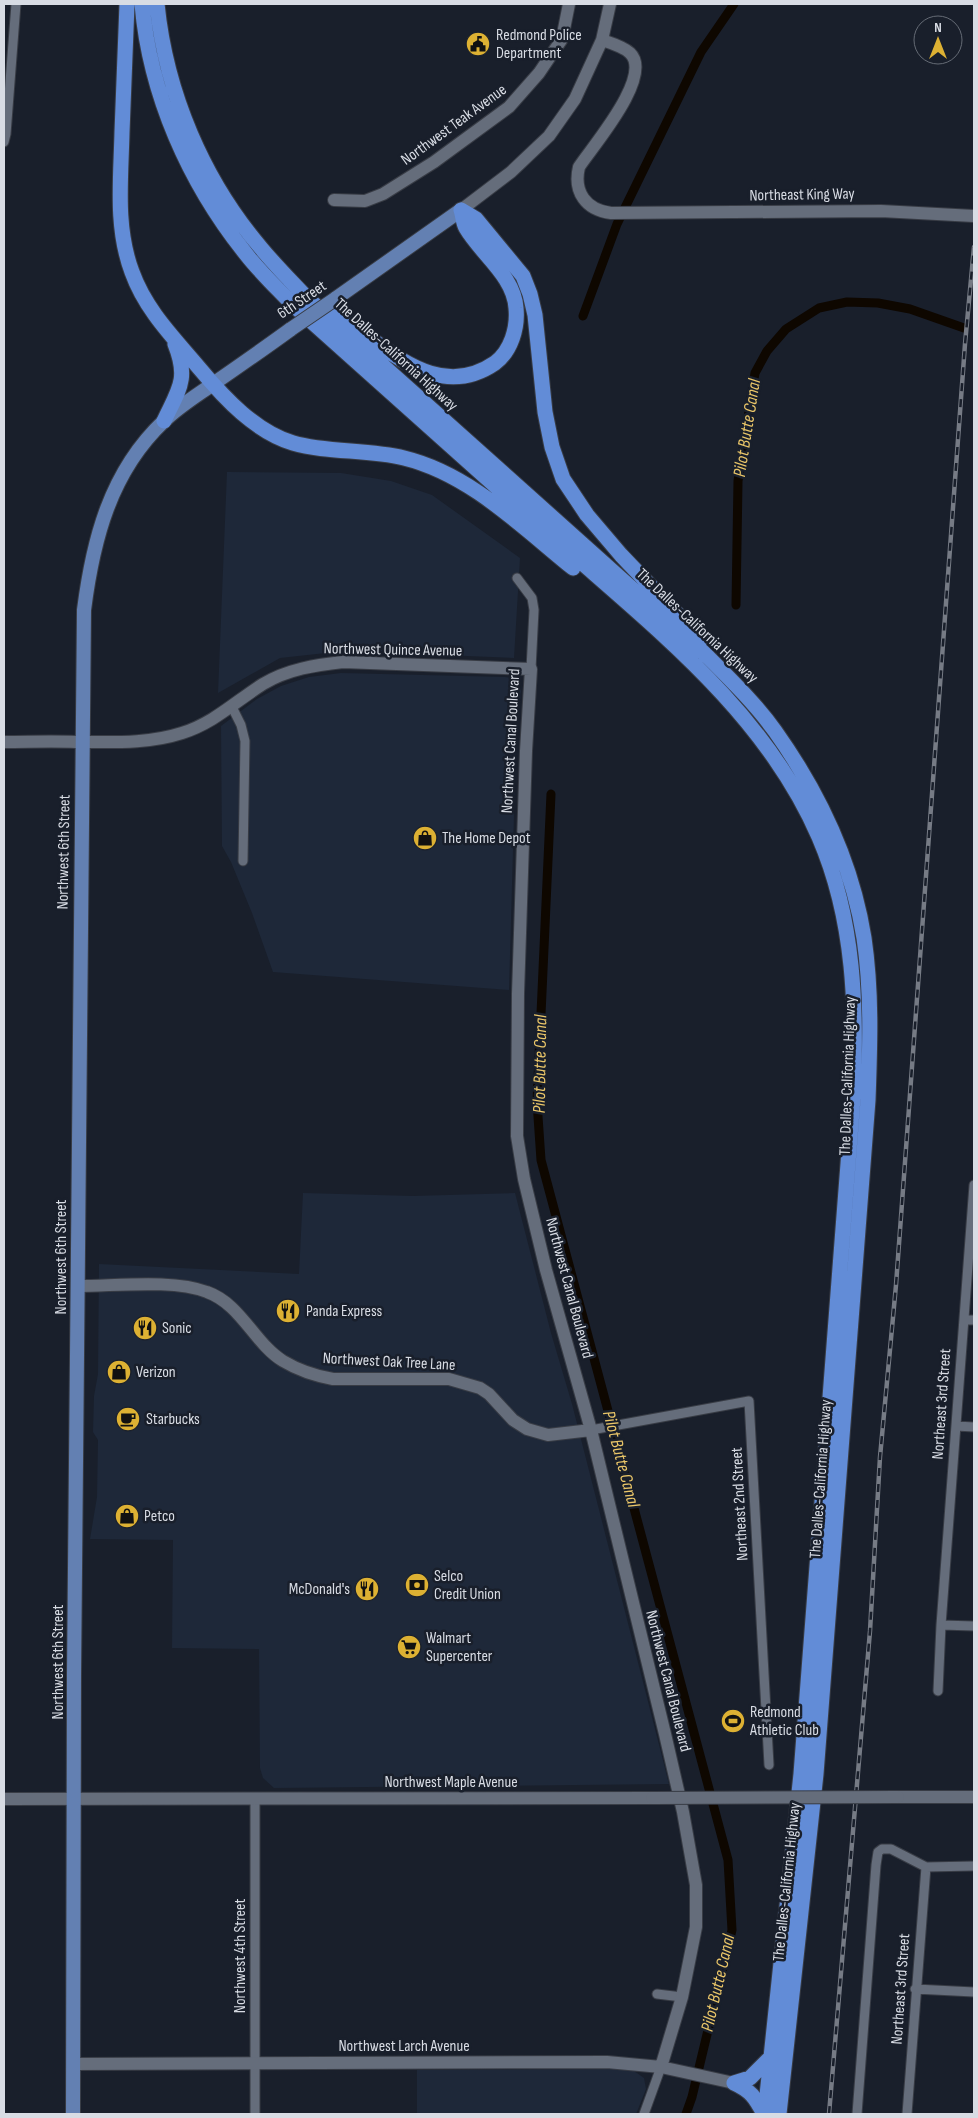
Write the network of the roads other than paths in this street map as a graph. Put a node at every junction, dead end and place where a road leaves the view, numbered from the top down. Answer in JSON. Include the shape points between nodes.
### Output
{"nodes":[{"id":1,"x":16,"y":4,"type":"edge"},
{"id":2,"x":127,"y":4,"type":"edge"},
{"id":3,"x":142,"y":4,"type":"edge"},
{"id":4,"x":157,"y":4,"type":"edge"},
{"id":5,"x":569,"y":4,"type":"edge"},
{"id":6,"x":610,"y":4,"type":"edge"},
{"id":7,"x":602,"y":40,"type":"junction"},
{"id":8,"x":4,"y":142,"type":"edge"},
{"id":9,"x":334,"y":200,"type":"dead end"},
{"id":10,"x":461,"y":210,"type":"junction"},
{"id":11,"x":974,"y":216,"type":"edge"},
{"id":12,"x":260,"y":247,"type":"junction"},
{"id":13,"x":173,"y":340,"type":"junction"},
{"id":14,"x":213,"y":384,"type":"junction"},
{"id":15,"x":164,"y":420,"type":"junction"},
{"id":16,"x":517,"y":578,"type":"dead end"},
{"id":17,"x":660,"y":633,"type":"junction"},
{"id":18,"x":531,"y":669,"type":"junction"},
{"id":19,"x":744,"y":693,"type":"junction"},
{"id":20,"x":232,"y":706,"type":"junction"},
{"id":21,"x":4,"y":742,"type":"edge"},
{"id":22,"x":83,"y":742,"type":"junction"},
{"id":23,"x":243,"y":861,"type":"dead end"},
{"id":24,"x":974,"y":1185,"type":"edge"},
{"id":25,"x":973,"y":1220,"type":"edge"},
{"id":26,"x":78,"y":1286,"type":"junction"},
{"id":27,"x":964,"y":1320,"type":"junction"},
{"id":28,"x":974,"y":1320,"type":"edge"},
{"id":29,"x":956,"y":1426,"type":"junction"},
{"id":30,"x":974,"y":1427,"type":"edge"},
{"id":31,"x":594,"y":1430,"type":"junction"},
{"id":32,"x":941,"y":1625,"type":"junction"},
{"id":33,"x":974,"y":1626,"type":"edge"},
{"id":34,"x":938,"y":1691,"type":"dead end"},
{"id":35,"x":769,"y":1765,"type":"dead end"},
{"id":36,"x":255,"y":1798,"type":"junction"},
{"id":37,"x":974,"y":1798,"type":"edge"},
{"id":38,"x":4,"y":1799,"type":"edge"},
{"id":39,"x":74,"y":1799,"type":"junction"},
{"id":40,"x":974,"y":1866,"type":"edge"},
{"id":41,"x":926,"y":1867,"type":"junction"},
{"id":42,"x":915,"y":1989,"type":"junction"},
{"id":43,"x":974,"y":1992,"type":"edge"},
{"id":44,"x":657,"y":1994,"type":"dead end"},
{"id":45,"x":682,"y":1997,"type":"junction"},
{"id":46,"x":771,"y":2057,"type":"junction"},
{"id":47,"x":254,"y":2062,"type":"junction"},
{"id":48,"x":73,"y":2064,"type":"junction"},
{"id":49,"x":661,"y":2067,"type":"junction"},
{"id":50,"x":734,"y":2083,"type":"junction"},
{"id":51,"x":73,"y":2114,"type":"edge"},
{"id":52,"x":255,"y":2114,"type":"edge"},
{"id":53,"x":644,"y":2114,"type":"edge"},
{"id":54,"x":764,"y":2114,"type":"edge"},
{"id":55,"x":779,"y":2114,"type":"edge"},
{"id":56,"x":857,"y":2114,"type":"edge"},
{"id":57,"x":907,"y":2114,"type":"edge"}],
"edges":[{"from":1,"to":8,"type":"street"},
{"from":2,"to":13,"type":"highway","via":[[120,224],[132,273],[145,300]]},
{"from":3,"to":17,"type":"highway","name":"The Dalles-California Highway","via":[[156,85],[180,149],[210,203],[246,254],[292,304]]},
{"from":4,"to":12,"type":"highway","name":"The Dalles-California Highway","via":[[171,81],[193,140],[222,195]]},
{"from":5,"to":9,"type":"street","name":"Northwest Teak Avenue","via":[[562,39],[540,73],[509,108],[383,194],[365,201]]},
{"from":6,"to":7,"type":"street"},
{"from":7,"to":10,"type":"street","via":[[575,99],[549,136],[511,172]]},
{"from":7,"to":11,"type":"street","name":"Northeast King Way","via":[[630,53],[636,72],[620,109],[579,167],[579,194],[592,208],[611,213],[881,211]]},
{"from":10,"to":12,"type":"highway","via":[[465,227],[512,290],[516,308],[516,327],[499,360],[484,371],[469,376],[449,378],[428,373],[401,360],[340,316]]},
{"from":10,"to":14,"type":"main road","name":"6th Street","bridge":true},
{"from":10,"to":19,"type":"highway","via":[[476,219],[523,276],[530,294],[544,412],[563,479],[586,515],[711,648]]},
{"from":12,"to":19,"type":"highway","name":"The Dalles-California Highway","via":[[312,303],[704,653]]},
{"from":13,"to":14,"type":"highway"},
{"from":13,"to":15,"type":"highway","via":[[183,375]]},
{"from":14,"to":15,"type":"main road","name":"6th Street"},
{"from":14,"to":17,"type":"highway","via":[[267,433],[294,444],[405,458],[433,467],[461,482]]},
{"from":15,"to":22,"type":"main road","name":"Northwest 6th Street","via":[[121,474],[102,520],[90,566],[84,610]]},
{"from":16,"to":18,"type":"street","name":"Northwest Canal Boulevard","via":[[533,604]]},
{"from":17,"to":46,"type":"highway","name":"The Dalles-California Highway","via":[[730,701],[761,737],[796,790],[820,838],[838,892],[854,988],[853,1099],[806,1714]]},
{"from":18,"to":20,"type":"street","name":"Northwest Quince Avenue","via":[[343,662],[320,664],[264,683]]},
{"from":18,"to":31,"type":"street","name":"Northwest Canal Boulevard","via":[[518,984],[517,1136],[546,1270]]},
{"from":19,"to":55,"type":"highway","name":"The Dalles-California Highway","via":[[774,730],[810,785],[833,830],[864,937],[869,986],[870,1046],[816,1774]]},
{"from":20,"to":22,"type":"street","name":"Northwest Quince Avenue","via":[[203,725],[160,739]]},
{"from":20,"to":23,"type":"street","via":[[245,741]]},
{"from":21,"to":22,"type":"street","name":"Northwest Quince Avenue"},
{"from":22,"to":26,"type":"main road","name":"Northwest 6th Street"},
{"from":24,"to":25,"type":"street","name":"Northeast 3rd Street"},
{"from":25,"to":27,"type":"street","name":"Northeast 3rd Street"},
{"from":26,"to":31,"type":"street","name":"Northwest Oak Tree Lane","via":[[187,1286],[222,1300],[282,1360],[315,1376],[333,1379],[449,1379],[480,1388],[527,1429],[548,1435]]},
{"from":26,"to":39,"type":"main road","name":"Northwest 6th Street"},
{"from":27,"to":28,"type":"street"},
{"from":27,"to":29,"type":"street","name":"Northeast 3rd Street"},
{"from":29,"to":30,"type":"street"},
{"from":29,"to":32,"type":"street","name":"Northeast 3rd Street"},
{"from":31,"to":35,"type":"street","name":"Northeast 2nd Street","via":[[749,1401]]},
{"from":31,"to":45,"type":"street","name":"Northwest Canal Boulevard","via":[[683,1812],[696,1885],[696,1927]]},
{"from":32,"to":33,"type":"street"},
{"from":32,"to":34,"type":"street","name":"Northeast 3rd Street"},
{"from":36,"to":37,"type":"street","name":"Northwest Maple Avenue","bridge":true},
{"from":36,"to":39,"type":"street","name":"Northwest Maple Avenue"},
{"from":36,"to":47,"type":"street","name":"Northwest 4th Street"},
{"from":38,"to":39,"type":"street","name":"Northwest Maple Avenue"},
{"from":39,"to":48,"type":"main road","name":"Northwest 6th Street"},
{"from":40,"to":41,"type":"street"},
{"from":41,"to":42,"type":"street","name":"Northeast 3rd Street"},
{"from":41,"to":56,"type":"street","via":[[891,1850],[882,1849],[877,1856]]},
{"from":42,"to":43,"type":"street"},
{"from":42,"to":57,"type":"street","name":"Northeast 3rd Street"},
{"from":44,"to":45,"type":"street"},
{"from":45,"to":49,"type":"street","name":"Northwest Canal Boulevard"},
{"from":46,"to":50,"type":"highway","via":[[750,2078]]},
{"from":46,"to":54,"type":"highway","name":"The Dalles-California Highway"},
{"from":47,"to":48,"type":"street","name":"Northwest Larch Avenue"},
{"from":47,"to":49,"type":"street","name":"Northwest Larch Avenue","via":[[607,2062]]},
{"from":47,"to":52,"type":"street","name":"Northwest 4th Street"},
{"from":48,"to":51,"type":"main road","name":"Northwest 6th Street"},
{"from":49,"to":50,"type":"street","name":"Northwest Larch Avenue"},
{"from":49,"to":53,"type":"street","name":"Northwest Canal Boulevard"},
{"from":50,"to":54,"type":"highway","via":[[755,2097]]}]}
